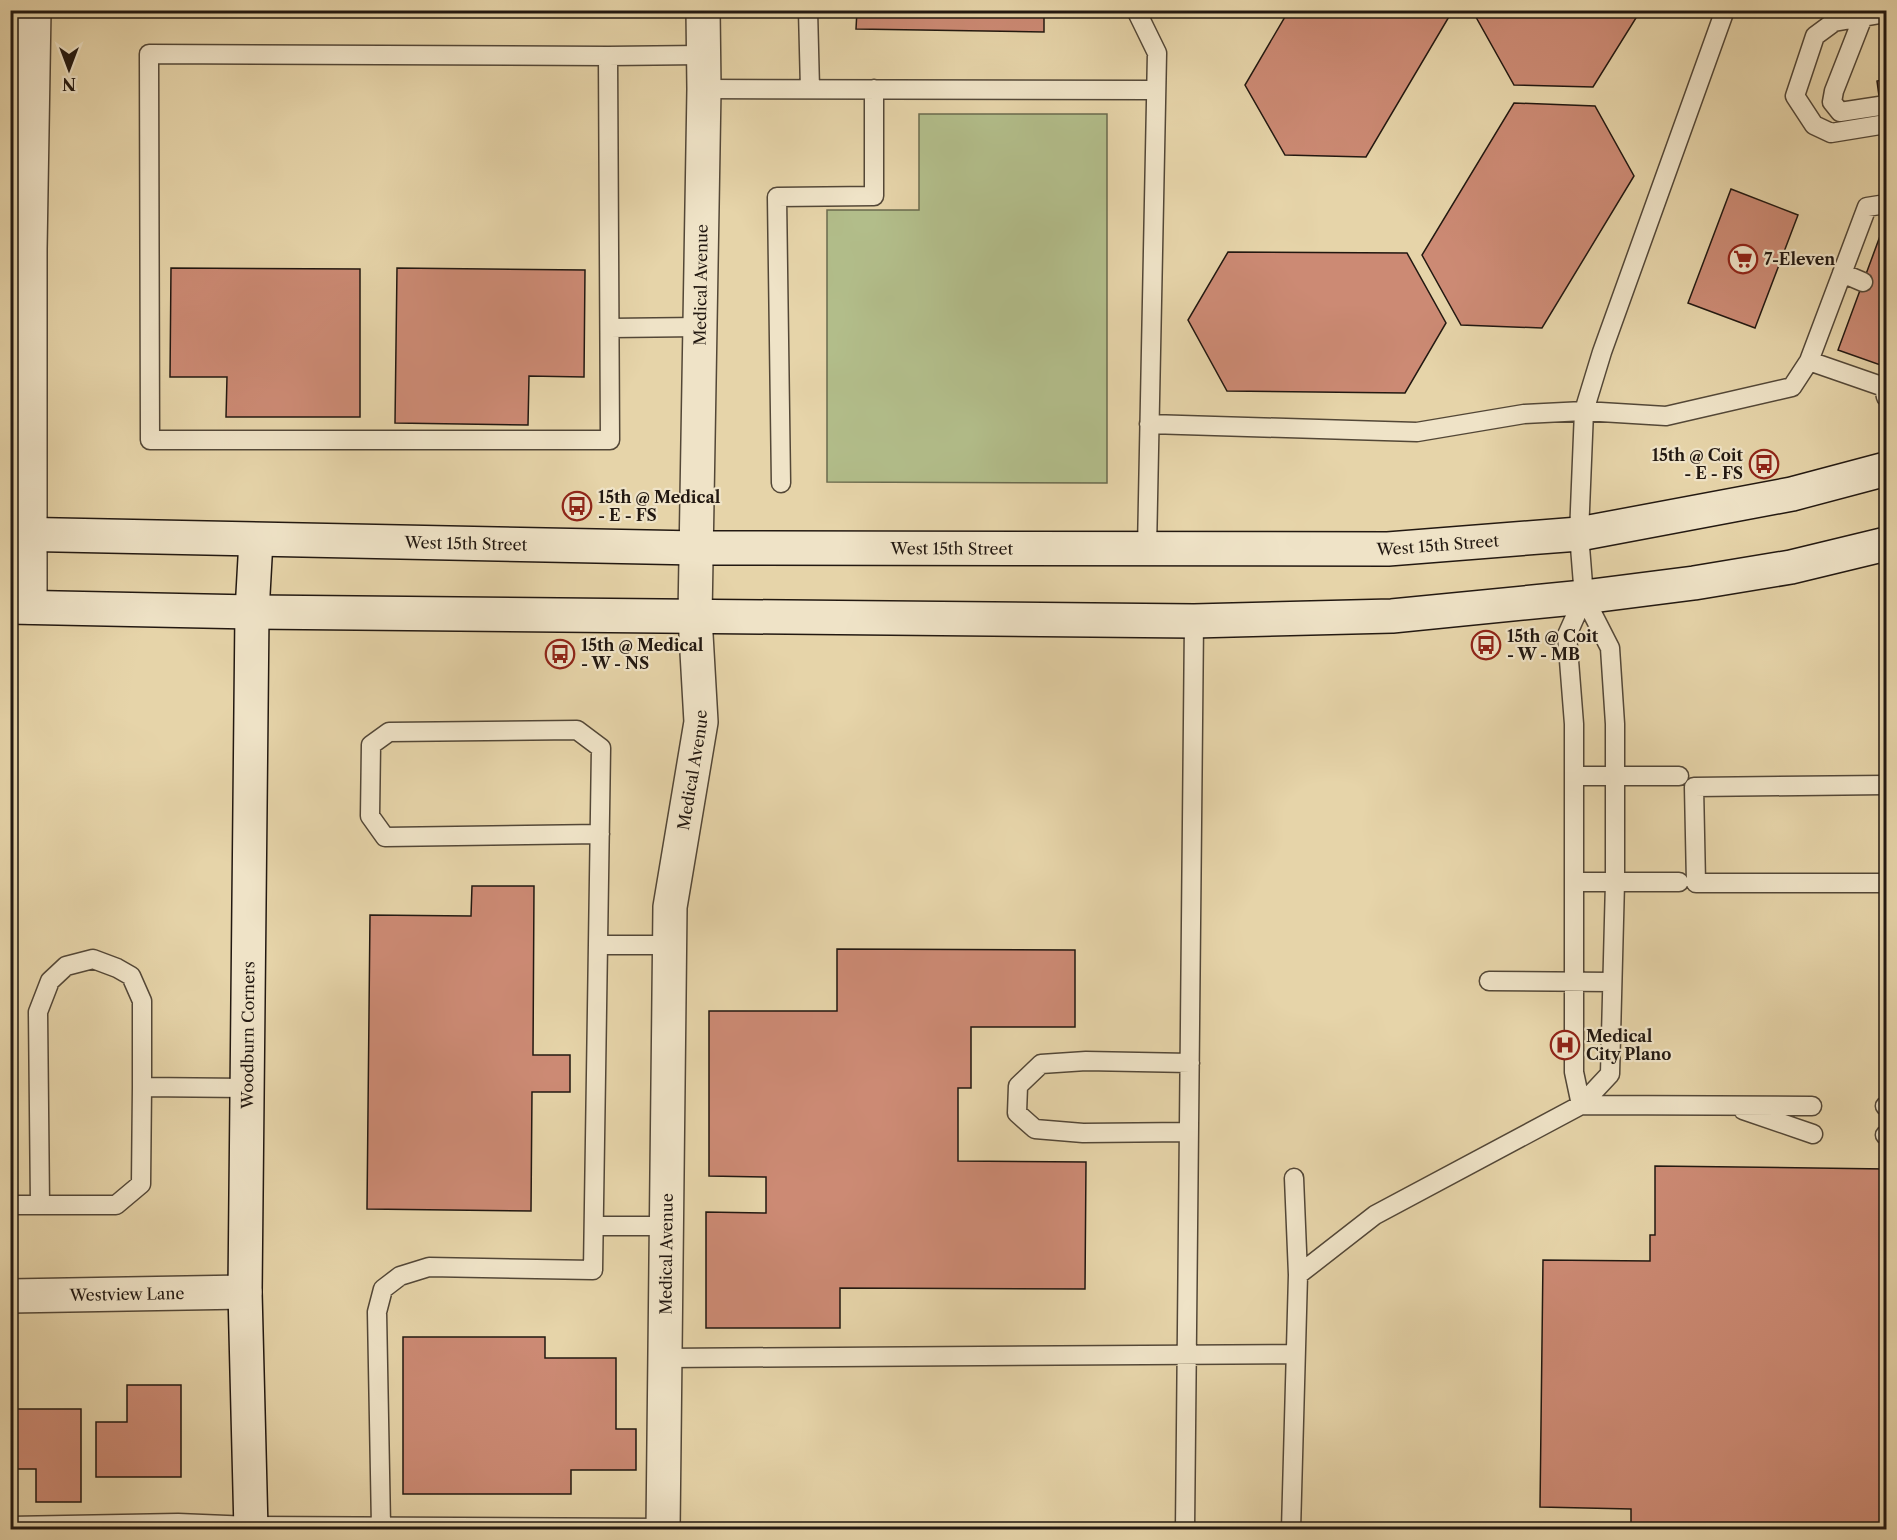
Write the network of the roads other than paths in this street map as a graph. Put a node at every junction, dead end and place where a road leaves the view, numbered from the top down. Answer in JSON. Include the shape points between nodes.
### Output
{"nodes":[{"id":1,"x":34,"y":10,"type":"edge"},
{"id":2,"x":703,"y":10,"type":"edge"},
{"id":3,"x":808,"y":10,"type":"edge"},
{"id":4,"x":1136,"y":10,"type":"edge"},
{"id":5,"x":1725,"y":10,"type":"edge"},
{"id":6,"x":1887,"y":13,"type":"edge"},
{"id":7,"x":1863,"y":17,"type":"junction"},
{"id":8,"x":702,"y":55,"type":"junction"},
{"id":9,"x":608,"y":56,"type":"junction"},
{"id":10,"x":704,"y":89,"type":"junction"},
{"id":11,"x":810,"y":89,"type":"junction"},
{"id":12,"x":874,"y":89,"type":"junction"},
{"id":13,"x":1155,"y":90,"type":"junction"},
{"id":14,"x":1887,"y":105,"type":"edge"},
{"id":15,"x":1887,"y":124,"type":"edge"},
{"id":16,"x":1887,"y":204,"type":"edge"},
{"id":17,"x":20,"y":249,"type":"edge"},
{"id":18,"x":1842,"y":273,"type":"junction"},
{"id":19,"x":1863,"y":282,"type":"dead end"},
{"id":20,"x":700,"y":327,"type":"junction"},
{"id":21,"x":610,"y":328,"type":"junction"},
{"id":22,"x":1809,"y":361,"type":"junction"},
{"id":23,"x":1886,"y":390,"type":"edge"},
{"id":24,"x":1584,"y":411,"type":"junction"},
{"id":25,"x":1149,"y":424,"type":"junction"},
{"id":26,"x":1887,"y":469,"type":"edge"},
{"id":27,"x":20,"y":479,"type":"edge"},
{"id":28,"x":781,"y":483,"type":"dead end"},
{"id":29,"x":20,"y":534,"type":"edge"},
{"id":30,"x":1579,"y":534,"type":"junction"},
{"id":31,"x":256,"y":540,"type":"junction"},
{"id":32,"x":1887,"y":544,"type":"edge"},
{"id":33,"x":697,"y":548,"type":"junction"},
{"id":34,"x":1147,"y":549,"type":"junction"},
{"id":35,"x":1584,"y":597,"type":"junction"},
{"id":36,"x":20,"y":607,"type":"edge"},
{"id":37,"x":252,"y":612,"type":"junction"},
{"id":38,"x":695,"y":617,"type":"junction"},
{"id":39,"x":1194,"y":621,"type":"junction"},
{"id":40,"x":1574,"y":776,"type":"junction"},
{"id":41,"x":1615,"y":776,"type":"junction"},
{"id":42,"x":1679,"y":776,"type":"dead end"},
{"id":43,"x":1887,"y":785,"type":"edge"},
{"id":44,"x":600,"y":834,"type":"junction"},
{"id":45,"x":1574,"y":882,"type":"junction"},
{"id":46,"x":1615,"y":882,"type":"junction"},
{"id":47,"x":1679,"y":882,"type":"dead end"},
{"id":48,"x":1887,"y":883,"type":"edge"},
{"id":49,"x":598,"y":945,"type":"junction"},
{"id":50,"x":669,"y":945,"type":"junction"},
{"id":51,"x":1489,"y":981,"type":"dead end"},
{"id":52,"x":1574,"y":981,"type":"junction"},
{"id":53,"x":1612,"y":982,"type":"junction"},
{"id":54,"x":1190,"y":1064,"type":"junction"},
{"id":55,"x":142,"y":1087,"type":"junction"},
{"id":56,"x":247,"y":1088,"type":"junction"},
{"id":57,"x":1581,"y":1105,"type":"junction"},
{"id":58,"x":1730,"y":1106,"type":"junction"},
{"id":59,"x":1812,"y":1106,"type":"dead end"},
{"id":60,"x":1189,"y":1132,"type":"junction"},
{"id":61,"x":1813,"y":1134,"type":"dead end"},
{"id":62,"x":1294,"y":1178,"type":"dead end"},
{"id":63,"x":10,"y":1205,"type":"edge"},
{"id":64,"x":40,"y":1205,"type":"junction"},
{"id":65,"x":594,"y":1226,"type":"junction"},
{"id":66,"x":666,"y":1226,"type":"junction"},
{"id":67,"x":1298,"y":1275,"type":"junction"},
{"id":68,"x":245,"y":1292,"type":"junction"},
{"id":69,"x":10,"y":1296,"type":"edge"},
{"id":70,"x":1295,"y":1354,"type":"junction"},
{"id":71,"x":1188,"y":1356,"type":"junction"},
{"id":72,"x":664,"y":1358,"type":"junction"},
{"id":73,"x":10,"y":1526,"type":"edge"},
{"id":74,"x":251,"y":1528,"type":"edge"},
{"id":75,"x":389,"y":1528,"type":"edge"},
{"id":76,"x":663,"y":1529,"type":"edge"},
{"id":77,"x":1185,"y":1530,"type":"edge"},
{"id":78,"x":1291,"y":1530,"type":"edge"}],
"edges":[{"from":1,"to":17,"type":"main road"},
{"from":2,"to":8,"type":"main road","name":"Medical Avenue"},
{"from":3,"to":11,"type":"lane"},
{"from":4,"to":13,"type":"lane","via":[[1156,53]]},
{"from":5,"to":24,"type":"lane"},
{"from":6,"to":7,"type":"lane"},
{"from":7,"to":14,"type":"lane","via":[[1832,102],[1840,112]]},
{"from":7,"to":15,"type":"lane","via":[[1834,22],[1815,36],[1795,96],[1814,125],[1831,133]]},
{"from":8,"to":9,"type":"lane"},
{"from":8,"to":10,"type":"main road","name":"Medical Avenue"},
{"from":9,"to":21,"type":"lane"},
{"from":9,"to":21,"type":"lane","via":[[149,54],[150,440],[610,440]]},
{"from":10,"to":11,"type":"lane"},
{"from":10,"to":20,"type":"main road","name":"Medical Avenue"},
{"from":11,"to":12,"type":"lane"},
{"from":12,"to":13,"type":"lane"},
{"from":12,"to":28,"type":"lane","via":[[874,196],[777,197]]},
{"from":13,"to":25,"type":"lane"},
{"from":16,"to":18,"type":"lane","via":[[1867,207]]},
{"from":17,"to":27,"type":"main road"},
{"from":18,"to":19,"type":"lane"},
{"from":18,"to":22,"type":"lane"},
{"from":20,"to":21,"type":"lane"},
{"from":20,"to":33,"type":"main road","name":"Medical Avenue"},
{"from":22,"to":23,"type":"lane"},
{"from":22,"to":24,"type":"lane","via":[[1792,387],[1666,416]]},
{"from":24,"to":25,"type":"lane","via":[[1524,414],[1417,432]]},
{"from":24,"to":30,"type":"lane"},
{"from":25,"to":34,"type":"lane"},
{"from":26,"to":30,"type":"main road","name":"West 15th Street","via":[[1792,494]]},
{"from":27,"to":29,"type":"main road"},
{"from":29,"to":31,"type":"main road","name":"West 15th Street"},
{"from":29,"to":36,"type":"main road"},
{"from":30,"to":34,"type":"main road","name":"West 15th Street","via":[[1388,549]]},
{"from":30,"to":35,"type":"lane"},
{"from":31,"to":33,"type":"main road","name":"West 15th Street"},
{"from":31,"to":37,"type":"main road","name":"Woodburn Corners"},
{"from":32,"to":35,"type":"main road","via":[[1791,567]]},
{"from":33,"to":34,"type":"main road","name":"West 15th Street"},
{"from":33,"to":38,"type":"main road","name":"Medical Avenue"},
{"from":35,"to":39,"type":"main road","via":[[1392,616]]},
{"from":35,"to":40,"type":"lane","via":[[1566,635]]},
{"from":35,"to":41,"type":"lane","via":[[1610,648]]},
{"from":36,"to":37,"type":"main road"},
{"from":37,"to":38,"type":"main road"},
{"from":37,"to":56,"type":"main road","name":"Woodburn Corners"},
{"from":38,"to":39,"type":"main road"},
{"from":38,"to":50,"type":"main road","name":"Medical Avenue","via":[[701,722],[670,907]]},
{"from":39,"to":54,"type":"lane"},
{"from":40,"to":41,"type":"lane"},
{"from":40,"to":45,"type":"lane"},
{"from":41,"to":42,"type":"lane"},
{"from":41,"to":46,"type":"lane"},
{"from":43,"to":48,"type":"lane","via":[[1694,788],[1696,883]]},
{"from":44,"to":44,"type":"lane","via":[[601,748],[577,730],[389,732],[371,745],[370,816],[385,837]]},
{"from":44,"to":49,"type":"lane"},
{"from":45,"to":46,"type":"lane"},
{"from":45,"to":52,"type":"lane"},
{"from":46,"to":47,"type":"lane"},
{"from":46,"to":53,"type":"lane"},
{"from":49,"to":50,"type":"lane"},
{"from":49,"to":65,"type":"lane"},
{"from":50,"to":66,"type":"main road","name":"Medical Avenue"},
{"from":51,"to":52,"type":"lane"},
{"from":52,"to":53,"type":"lane"},
{"from":52,"to":57,"type":"lane","via":[[1574,1072]]},
{"from":53,"to":57,"type":"lane","via":[[1610,1074]]},
{"from":54,"to":60,"type":"lane"},
{"from":54,"to":60,"type":"lane","via":[[1041,1064],[1018,1086],[1017,1113],[1035,1130]]},
{"from":55,"to":56,"type":"lane"},
{"from":55,"to":64,"type":"lane","via":[[141,1184],[116,1205]]},
{"from":55,"to":64,"type":"lane","via":[[142,1001],[131,976],[93,959],[66,966],[50,981],[38,1012]]},
{"from":56,"to":68,"type":"main road","name":"Woodburn Corners"},
{"from":57,"to":58,"type":"lane"},
{"from":57,"to":67,"type":"lane","via":[[1375,1215]]},
{"from":58,"to":59,"type":"lane"},
{"from":58,"to":61,"type":"lane"},
{"from":60,"to":71,"type":"lane"},
{"from":62,"to":67,"type":"lane"},
{"from":63,"to":64,"type":"lane"},
{"from":65,"to":66,"type":"lane"},
{"from":65,"to":75,"type":"lane","via":[[593,1270],[429,1268],[400,1276],[383,1289],[377,1312]]},
{"from":66,"to":72,"type":"main road","name":"Medical Avenue"},
{"from":67,"to":70,"type":"lane"},
{"from":68,"to":69,"type":"main road","name":"Westview Lane"},
{"from":68,"to":74,"type":"main road","name":"Woodburn Corners"},
{"from":70,"to":71,"type":"lane"},
{"from":70,"to":78,"type":"lane"},
{"from":71,"to":72,"type":"lane"},
{"from":71,"to":77,"type":"lane"},
{"from":72,"to":76,"type":"main road","name":"Medical Avenue"},
{"from":73,"to":74,"type":"lane","via":[[178,1523]]},
{"from":74,"to":75,"type":"lane"},
{"from":75,"to":76,"type":"lane"}]}
